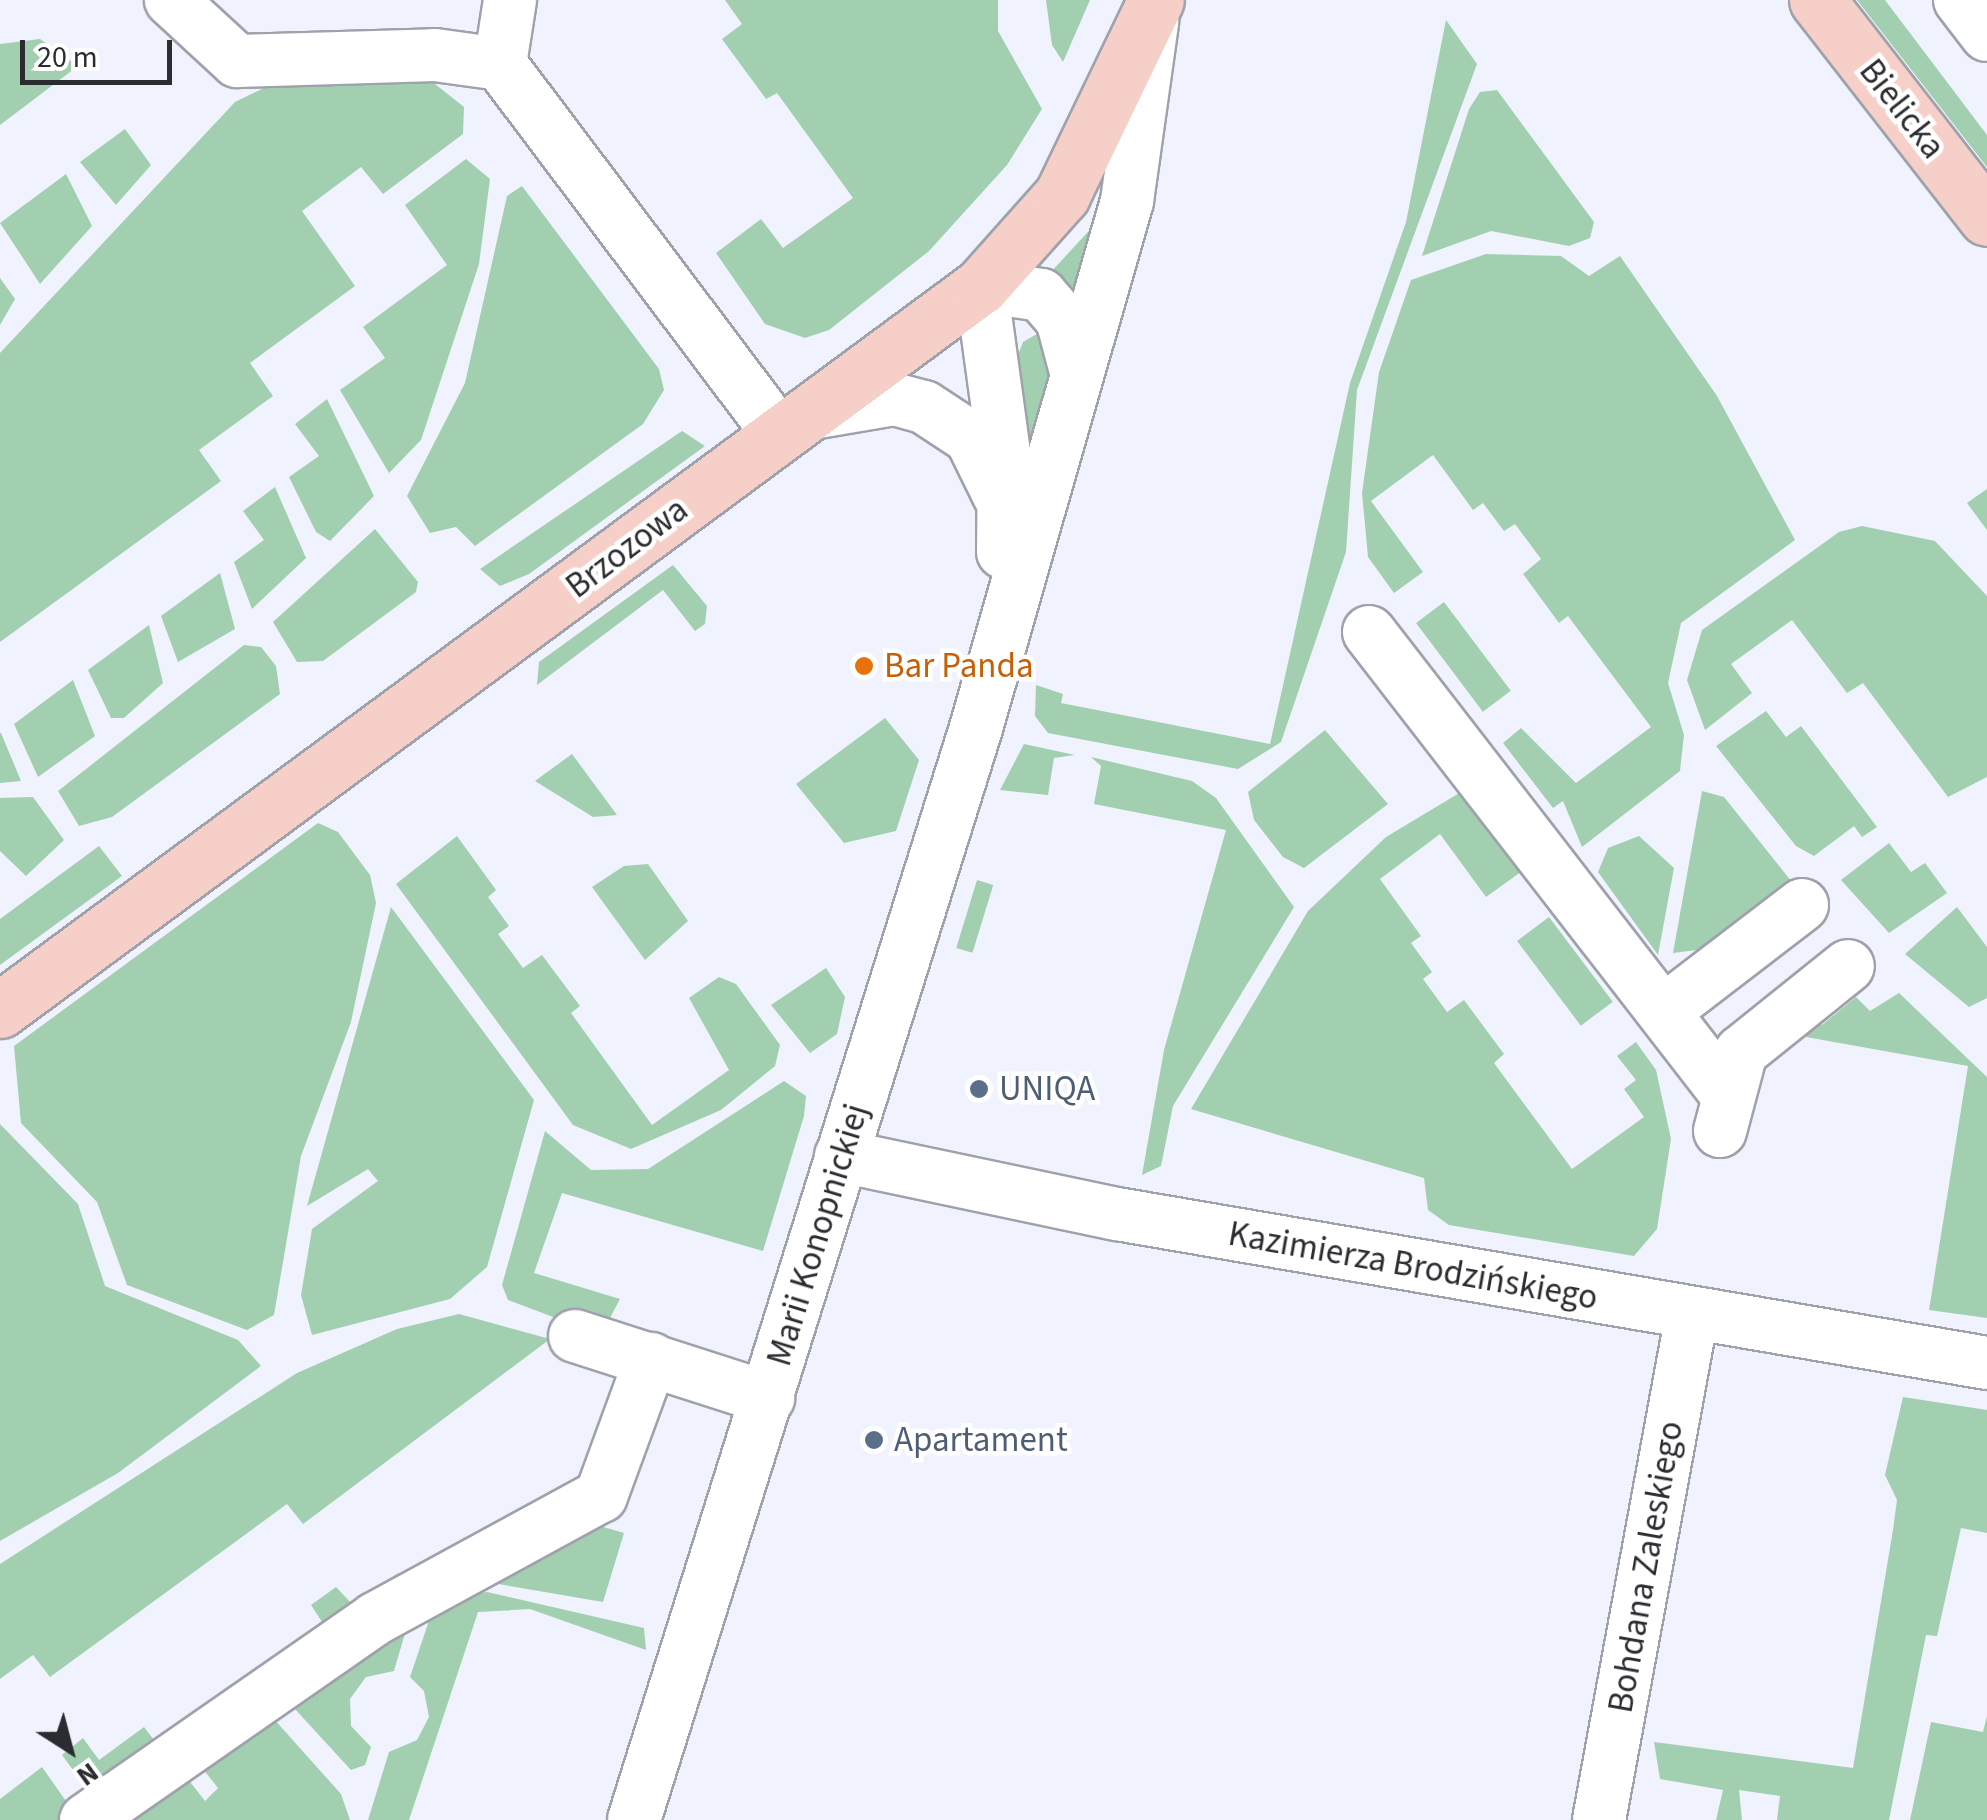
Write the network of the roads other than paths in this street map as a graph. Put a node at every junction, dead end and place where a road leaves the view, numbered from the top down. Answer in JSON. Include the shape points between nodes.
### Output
{"nodes":[{"id":1,"x":171,"y":0,"type":"edge"},
{"id":2,"x":510,"y":0,"type":"edge"},
{"id":3,"x":1817,"y":0,"type":"edge"},
{"id":4,"x":1960,"y":0,"type":"edge"},
{"id":5,"x":1155,"y":2,"type":"edge"},
{"id":6,"x":1987,"y":35,"type":"edge"},
{"id":7,"x":500,"y":64,"type":"junction"},
{"id":8,"x":1987,"y":218,"type":"edge"},
{"id":9,"x":981,"y":286,"type":"junction"},
{"id":10,"x":1075,"y":368,"type":"junction"},
{"id":11,"x":796,"y":424,"type":"junction"},
{"id":12,"x":1008,"y":514,"type":"junction"},
{"id":13,"x":1368,"y":632,"type":"dead end"},
{"id":14,"x":998,"y":649,"type":"junction"},
{"id":15,"x":1802,"y":905,"type":"dead end"},
{"id":16,"x":1848,"y":966,"type":"dead end"},
{"id":17,"x":0,"y":1010,"type":"edge"},
{"id":18,"x":1664,"y":1011,"type":"junction"},
{"id":19,"x":841,"y":1156,"type":"junction"},
{"id":20,"x":1692,"y":1315,"type":"junction"},
{"id":21,"x":576,"y":1336,"type":"dead end"},
{"id":22,"x":651,"y":1359,"type":"junction"},
{"id":23,"x":1987,"y":1363,"type":"edge"},
{"id":24,"x":768,"y":1398,"type":"junction"},
{"id":25,"x":86,"y":1820,"type":"edge"},
{"id":26,"x":634,"y":1820,"type":"edge"},
{"id":27,"x":1600,"y":1820,"type":"edge"}],
"edges":[{"from":1,"to":7,"type":"street","via":[[237,61],[435,56]]},
{"from":2,"to":7,"type":"street"},
{"from":3,"to":8,"type":"street","name":"Bielicka"},
{"from":4,"to":6,"type":"street"},
{"from":5,"to":9,"type":"street","name":"Brzozowa","via":[[1062,196]]},
{"from":5,"to":10,"type":"street","name":"Marii Konopnickiej","via":[[1126,200]]},
{"from":7,"to":11,"type":"street"},
{"from":9,"to":10,"type":"street","via":[[1040,296],[1062,319]]},
{"from":9,"to":11,"type":"street","name":"Brzozowa"},
{"from":9,"to":12,"type":"street","name":"Marii Konopnickiej"},
{"from":10,"to":14,"type":"street","name":"Marii Konopnickiej"},
{"from":11,"to":12,"type":"street","via":[[894,398],[924,407],[971,438]]},
{"from":11,"to":17,"type":"street","name":"Brzozowa"},
{"from":12,"to":14,"type":"street","name":"Marii Konopnickiej"},
{"from":13,"to":18,"type":"street"},
{"from":14,"to":19,"type":"street","name":"Marii Konopnickiej"},
{"from":15,"to":18,"type":"street"},
{"from":16,"to":18,"type":"street","via":[[1741,1052],[1722,1112]]},
{"from":19,"to":20,"type":"street","name":"Kazimierza Brodzińskiego"},
{"from":19,"to":24,"type":"street","name":"Marii Konopnickiej"},
{"from":20,"to":23,"type":"street","name":"Kazimierza Brodzińskiego"},
{"from":20,"to":27,"type":"street","name":"Bohdana Zaleskiego"},
{"from":21,"to":22,"type":"street"},
{"from":22,"to":24,"type":"street"},
{"from":22,"to":25,"type":"street","via":[[601,1496],[375,1620]]},
{"from":24,"to":26,"type":"street","name":"Marii Konopnickiej"}]}
